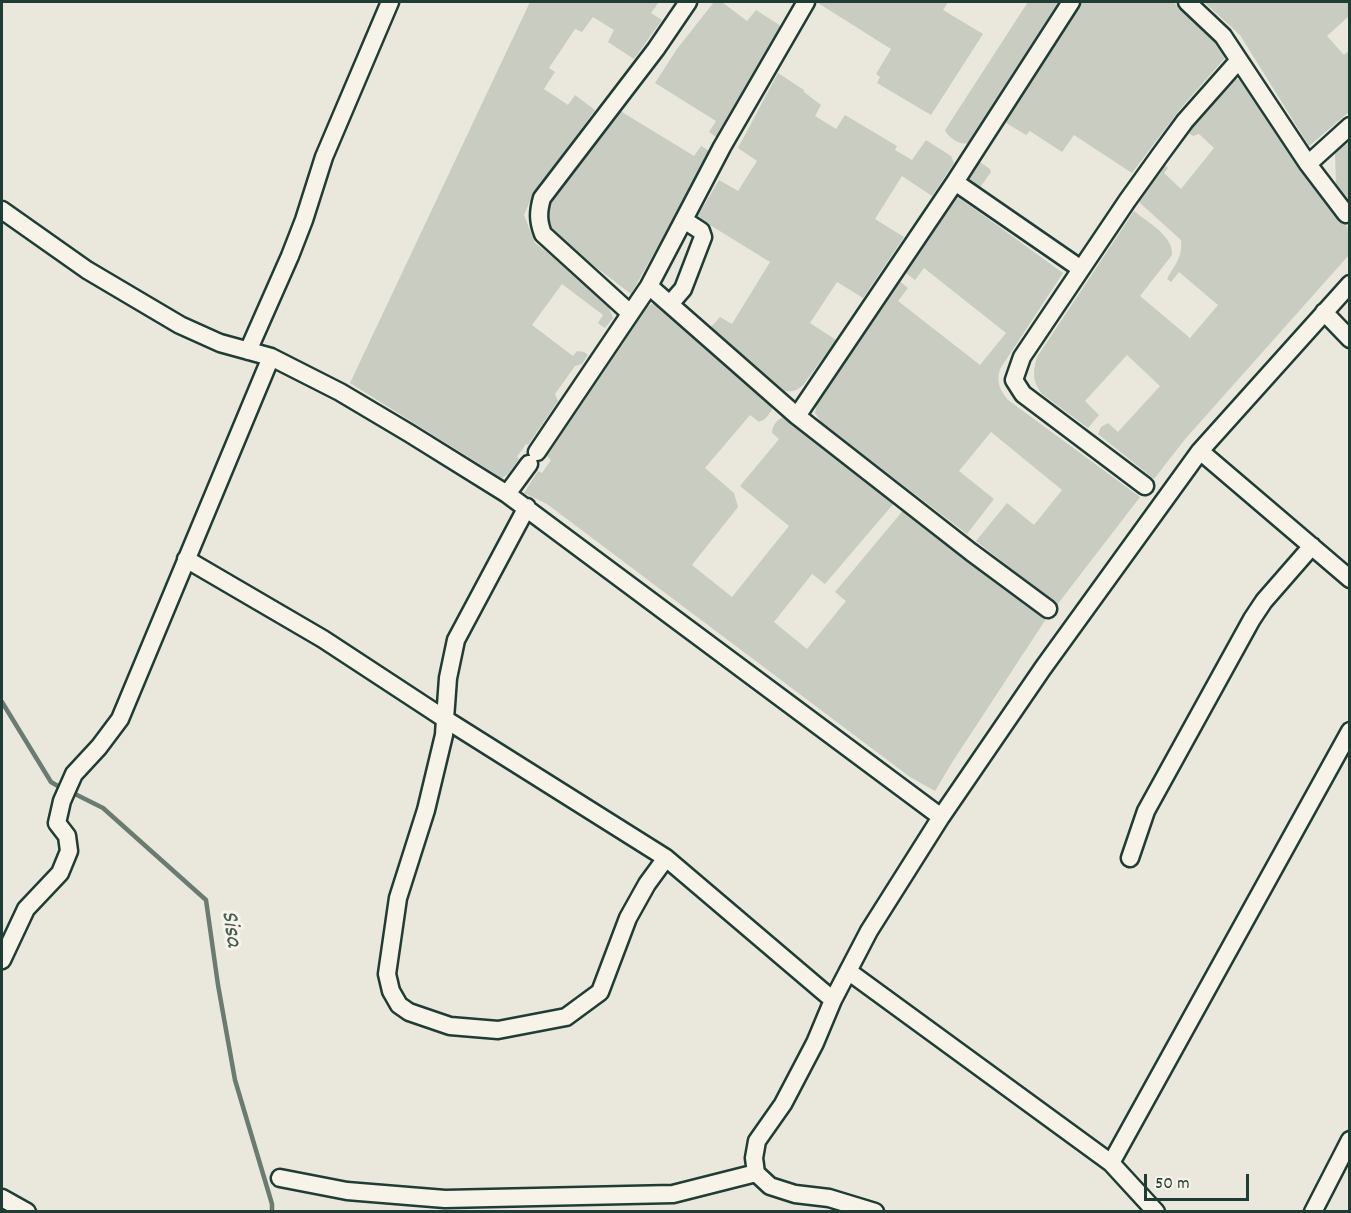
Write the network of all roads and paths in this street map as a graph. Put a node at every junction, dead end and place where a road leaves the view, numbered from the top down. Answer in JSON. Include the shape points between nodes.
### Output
{"nodes":[{"id":1,"x":390,"y":2,"type":"edge"},
{"id":2,"x":688,"y":2,"type":"edge"},
{"id":3,"x":806,"y":2,"type":"edge"},
{"id":4,"x":1071,"y":2,"type":"edge"},
{"id":5,"x":1187,"y":2,"type":"edge"},
{"id":6,"x":1239,"y":60,"type":"junction"},
{"id":7,"x":1350,"y":126,"type":"edge"},
{"id":8,"x":1308,"y":164,"type":"junction"},
{"id":9,"x":955,"y":182,"type":"junction"},
{"id":10,"x":2,"y":210,"type":"edge"},
{"id":11,"x":1346,"y":214,"type":"dead end"},
{"id":12,"x":684,"y":220,"type":"junction"},
{"id":13,"x":1081,"y":269,"type":"junction"},
{"id":14,"x":1350,"y":284,"type":"edge"},
{"id":15,"x":649,"y":286,"type":"junction"},
{"id":16,"x":670,"y":304,"type":"junction"},
{"id":17,"x":1324,"y":312,"type":"junction"},
{"id":18,"x":630,"y":313,"type":"junction"},
{"id":19,"x":1350,"y":339,"type":"edge"},
{"id":20,"x":248,"y":351,"type":"junction"},
{"id":21,"x":271,"y":357,"type":"junction"},
{"id":22,"x":797,"y":416,"type":"junction"},
{"id":23,"x":1200,"y":451,"type":"junction"},
{"id":24,"x":1145,"y":486,"type":"dead end"},
{"id":25,"x":507,"y":494,"type":"junction"},
{"id":26,"x":527,"y":507,"type":"junction"},
{"id":27,"x":1312,"y":546,"type":"junction"},
{"id":28,"x":186,"y":559,"type":"junction"},
{"id":29,"x":1350,"y":579,"type":"edge"},
{"id":30,"x":1048,"y":609,"type":"dead end"},
{"id":31,"x":445,"y":719,"type":"junction"},
{"id":32,"x":1350,"y":731,"type":"edge"},
{"id":33,"x":941,"y":817,"type":"junction"},
{"id":34,"x":666,"y":858,"type":"junction"},
{"id":35,"x":1130,"y":858,"type":"dead end"},
{"id":36,"x":2,"y":960,"type":"edge"},
{"id":37,"x":848,"y":971,"type":"junction"},
{"id":38,"x":833,"y":1000,"type":"junction"},
{"id":39,"x":1350,"y":1140,"type":"edge"},
{"id":40,"x":1111,"y":1163,"type":"junction"},
{"id":41,"x":756,"y":1173,"type":"junction"},
{"id":42,"x":280,"y":1178,"type":"dead end"},
{"id":43,"x":2,"y":1198,"type":"edge"},
{"id":44,"x":27,"y":1212,"type":"edge"},
{"id":45,"x":874,"y":1212,"type":"edge"},
{"id":46,"x":1156,"y":1212,"type":"edge"},
{"id":47,"x":1313,"y":1212,"type":"edge"}],
"edges":[{"from":1,"to":20,"type":"street","via":[[324,158],[290,256]]},
{"from":2,"to":18,"type":"street","via":[[542,198],[538,211],[543,234]]},
{"from":3,"to":12,"type":"street"},
{"from":4,"to":9,"type":"street"},
{"from":5,"to":6,"type":"street","via":[[1223,36]]},
{"from":6,"to":8,"type":"street"},
{"from":6,"to":13,"type":"street","via":[[1185,121]]},
{"from":7,"to":8,"type":"street"},
{"from":8,"to":11,"type":"street"},
{"from":9,"to":13,"type":"street"},
{"from":9,"to":22,"type":"street"},
{"from":10,"to":20,"type":"street","via":[[87,270],[152,309],[220,343]]},
{"from":12,"to":15,"type":"street"},
{"from":12,"to":16,"type":"street","via":[[701,231],[703,237],[683,289]]},
{"from":13,"to":24,"type":"street","via":[[1022,357],[1014,380],[1023,394]]},
{"from":14,"to":17,"type":"street"},
{"from":15,"to":16,"type":"street"},
{"from":15,"to":18,"type":"street"},
{"from":16,"to":22,"type":"street"},
{"from":17,"to":19,"type":"street"},
{"from":17,"to":23,"type":"street"},
{"from":18,"to":25,"type":"street"},
{"from":20,"to":21,"type":"street"},
{"from":21,"to":25,"type":"street","via":[[340,392]]},
{"from":21,"to":28,"type":"street"},
{"from":22,"to":30,"type":"street"},
{"from":23,"to":27,"type":"street"},
{"from":23,"to":33,"type":"street"},
{"from":25,"to":26,"type":"street"},
{"from":26,"to":31,"type":"street","via":[[456,640]]},
{"from":26,"to":33,"type":"street"},
{"from":27,"to":29,"type":"street"},
{"from":27,"to":35,"type":"street","via":[[1252,619],[1146,811]]},
{"from":28,"to":31,"type":"street","via":[[323,639]]},
{"from":28,"to":36,"type":"street","via":[[120,719],[74,774],[62,801],[57,823],[67,836],[69,851],[60,873],[26,909]]},
{"from":31,"to":34,"type":"street"},
{"from":31,"to":34,"type":"street","via":[[426,810],[398,898],[387,975],[391,992],[409,1012],[450,1026],[498,1030],[566,1017],[600,992],[628,918]]},
{"from":32,"to":40,"type":"street"},
{"from":33,"to":37,"type":"street"},
{"from":34,"to":38,"type":"street"},
{"from":37,"to":38,"type":"street"},
{"from":37,"to":40,"type":"street"},
{"from":38,"to":41,"type":"street","via":[[783,1104],[757,1141]]},
{"from":39,"to":47,"type":"street"},
{"from":40,"to":46,"type":"street"},
{"from":41,"to":42,"type":"street","via":[[673,1194],[445,1199],[347,1191]]},
{"from":41,"to":45,"type":"street","via":[[770,1186]]},
{"from":43,"to":44,"type":"street"}]}
